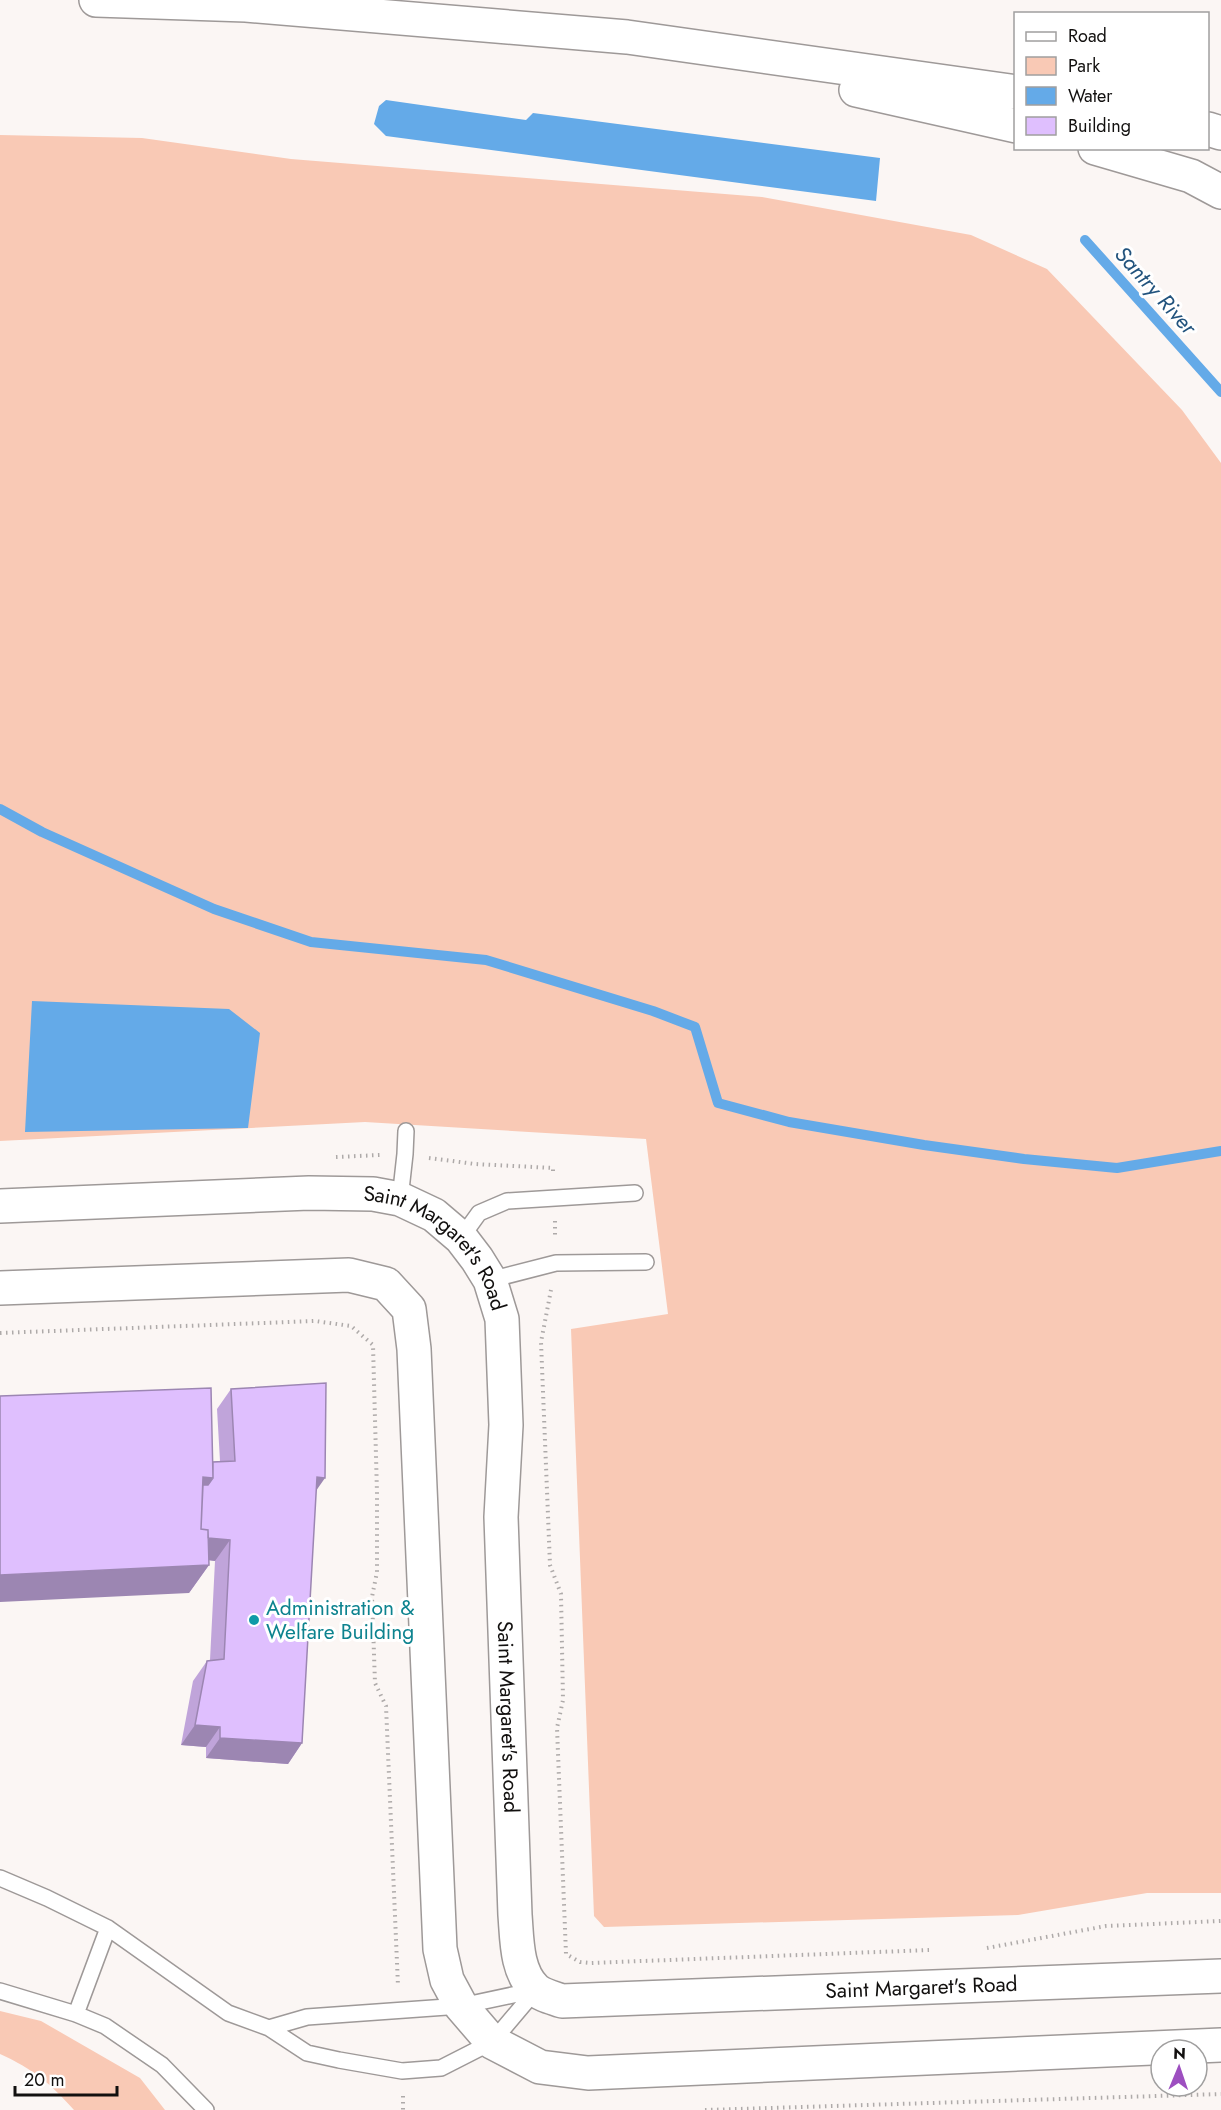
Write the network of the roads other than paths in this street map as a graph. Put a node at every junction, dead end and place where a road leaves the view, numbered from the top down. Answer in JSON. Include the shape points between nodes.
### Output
{"nodes":[{"id":1,"x":96,"y":0,"type":"edge"},
{"id":2,"x":627,"y":37,"type":"junction"},
{"id":3,"x":1014,"y":92,"type":"edge"},
{"id":4,"x":1014,"y":126,"type":"edge"},
{"id":5,"x":1102,"y":150,"type":"edge"},
{"id":6,"x":1221,"y":192,"type":"edge"},
{"id":7,"x":406,"y":1131,"type":"dead end"},
{"id":8,"x":635,"y":1193,"type":"dead end"},
{"id":9,"x":400,"y":1199,"type":"junction"},
{"id":10,"x":0,"y":1206,"type":"edge"},
{"id":11,"x":461,"y":1238,"type":"junction"},
{"id":12,"x":646,"y":1262,"type":"dead end"},
{"id":13,"x":490,"y":1280,"type":"junction"},
{"id":14,"x":0,"y":1288,"type":"edge"},
{"id":15,"x":0,"y":1878,"type":"edge"},
{"id":16,"x":108,"y":1928,"type":"junction"},
{"id":17,"x":1221,"y":1976,"type":"edge"},
{"id":18,"x":0,"y":1990,"type":"edge"},
{"id":19,"x":536,"y":1990,"type":"junction"},
{"id":20,"x":461,"y":2006,"type":"junction"},
{"id":21,"x":76,"y":2014,"type":"junction"},
{"id":22,"x":269,"y":2028,"type":"junction"},
{"id":23,"x":492,"y":2042,"type":"junction"},
{"id":24,"x":1221,"y":2045,"type":"edge"},
{"id":25,"x":206,"y":2110,"type":"edge"}],
"edges":[{"from":1,"to":2,"type":"main road","via":[[246,5]]},
{"from":2,"to":3,"type":"main road"},
{"from":2,"to":4,"type":"main road"},
{"from":5,"to":6,"type":"main road","via":[[1191,176]]},
{"from":7,"to":9,"type":"lane"},
{"from":8,"to":11,"type":"lane","via":[[507,1201],[479,1213]]},
{"from":9,"to":10,"type":"main road","name":"Saint Margaret's Road","via":[[373,1194],[309,1193]]},
{"from":9,"to":11,"type":"main road","name":"Saint Margaret's Road","via":[[434,1215]]},
{"from":11,"to":13,"type":"main road","name":"Saint Margaret's Road"},
{"from":12,"to":13,"type":"lane","via":[[556,1263]]},
{"from":13,"to":19,"type":"main road","name":"Saint Margaret's Road","via":[[502,1319],[506,1425],[501,1517],[516,1939],[524,1971]]},
{"from":14,"to":20,"type":"main road","via":[[350,1275],[386,1284],[408,1309],[414,1361],[440,1948],[447,1980]]},
{"from":15,"to":16,"type":"lane"},
{"from":16,"to":21,"type":"lane"},
{"from":16,"to":22,"type":"lane","via":[[228,2013]]},
{"from":17,"to":19,"type":"main road","name":"Saint Margaret's Road","via":[[562,2001]]},
{"from":18,"to":21,"type":"lane"},
{"from":19,"to":20,"type":"lane"},
{"from":19,"to":23,"type":"lane"},
{"from":20,"to":22,"type":"lane","via":[[307,2017]]},
{"from":20,"to":23,"type":"main road"},
{"from":21,"to":25,"type":"lane","via":[[105,2026],[162,2065]]},
{"from":22,"to":23,"type":"lane","via":[[307,2053],[402,2071],[441,2068]]},
{"from":23,"to":24,"type":"main road","via":[[540,2067],[588,2073]]}]}
